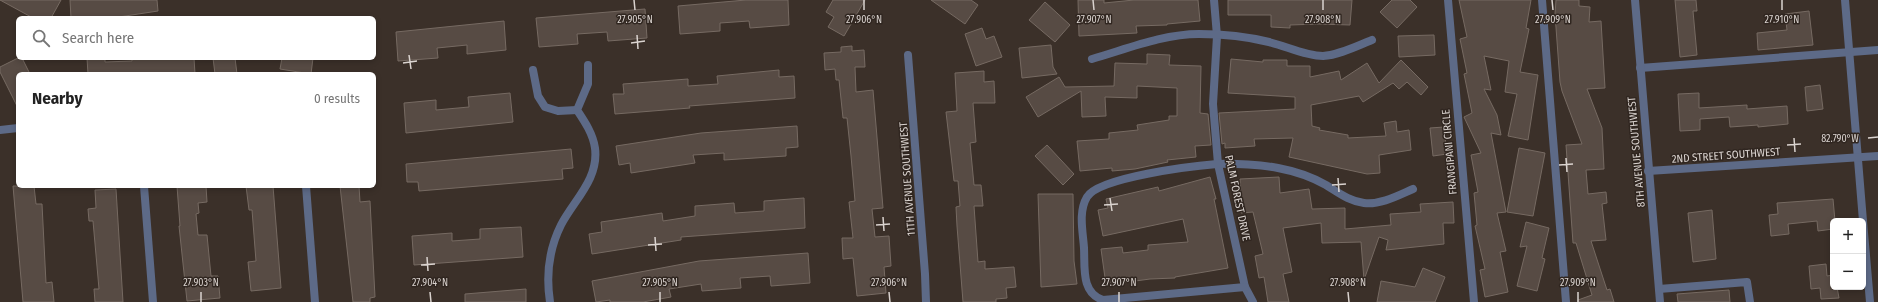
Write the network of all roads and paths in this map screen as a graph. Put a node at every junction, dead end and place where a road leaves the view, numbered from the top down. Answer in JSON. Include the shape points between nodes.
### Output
{"nodes":[{"id":1,"x":1214,"y":0,"type":"edge"},
{"id":2,"x":1448,"y":0,"type":"edge"},
{"id":3,"x":1542,"y":0,"type":"edge"},
{"id":4,"x":1634,"y":0,"type":"edge"},
{"id":5,"x":1845,"y":0,"type":"edge"},
{"id":6,"x":1217,"y":36,"type":"junction"},
{"id":7,"x":1372,"y":40,"type":"dead end"},
{"id":8,"x":1878,"y":50,"type":"edge"},
{"id":9,"x":1849,"y":52,"type":"junction"},
{"id":10,"x":908,"y":55,"type":"dead end"},
{"id":11,"x":1092,"y":59,"type":"dead end"},
{"id":12,"x":588,"y":65,"type":"dead end"},
{"id":13,"x":1640,"y":68,"type":"junction"},
{"id":14,"x":533,"y":70,"type":"dead end"},
{"id":15,"x":577,"y":110,"type":"junction"},
{"id":16,"x":16,"y":128,"type":"edge"},
{"id":17,"x":0,"y":130,"type":"edge"},
{"id":18,"x":1878,"y":156,"type":"edge"},
{"id":19,"x":1858,"y":157,"type":"junction"},
{"id":20,"x":1218,"y":164,"type":"junction"},
{"id":21,"x":1648,"y":171,"type":"junction"},
{"id":22,"x":144,"y":188,"type":"edge"},
{"id":23,"x":306,"y":188,"type":"edge"},
{"id":24,"x":1413,"y":189,"type":"dead end"},
{"id":25,"x":1863,"y":218,"type":"edge"},
{"id":26,"x":1866,"y":254,"type":"edge"},
{"id":27,"x":1245,"y":287,"type":"junction"},
{"id":28,"x":1660,"y":289,"type":"junction"},
{"id":29,"x":153,"y":302,"type":"edge"},
{"id":30,"x":315,"y":302,"type":"edge"},
{"id":31,"x":550,"y":302,"type":"edge"},
{"id":32,"x":926,"y":302,"type":"edge"},
{"id":33,"x":1253,"y":302,"type":"edge"},
{"id":34,"x":1474,"y":302,"type":"edge"},
{"id":35,"x":1566,"y":302,"type":"edge"},
{"id":36,"x":1660,"y":302,"type":"edge"},
{"id":37,"x":1750,"y":302,"type":"edge"},
{"id":38,"x":1870,"y":302,"type":"edge"}],
"edges":[{"from":1,"to":6,"type":"street","name":"PALM FOREST DRIVE"},
{"from":2,"to":34,"type":"street","name":"FRANGIPANI CIRCLE"},
{"from":3,"to":35,"type":"street"},
{"from":4,"to":13,"type":"street","name":"8TH AVENUE SOUTHWEST"},
{"from":5,"to":9,"type":"street"},
{"from":6,"to":7,"type":"street","via":[[1258,39],[1323,56]]},
{"from":6,"to":11,"type":"street","via":[[1185,34]]},
{"from":6,"to":20,"type":"street","name":"PALM FOREST DRIVE","via":[[1213,104]]},
{"from":8,"to":9,"type":"street"},
{"from":9,"to":13,"type":"street"},
{"from":9,"to":19,"type":"street"},
{"from":10,"to":32,"type":"street","name":"11TH AVENUE SOUTHWEST"},
{"from":12,"to":15,"type":"street","via":[[588,84]]},
{"from":13,"to":21,"type":"street","name":"8TH AVENUE SOUTHWEST"},
{"from":14,"to":15,"type":"street","via":[[538,96],[545,107],[558,111]]},
{"from":15,"to":31,"type":"street","via":[[594,140],[594,167],[586,186],[562,224],[552,248],[548,277]]},
{"from":16,"to":17,"type":"street"},
{"from":18,"to":19,"type":"street","name":"2ND STREET SOUTHWEST"},
{"from":19,"to":21,"type":"street","name":"2ND STREET SOUTHWEST"},
{"from":19,"to":25,"type":"street"},
{"from":20,"to":24,"type":"street","via":[[1278,168],[1312,178],[1348,199],[1366,203],[1388,200]]},
{"from":20,"to":27,"type":"street","name":"PALM FOREST DRIVE"},
{"from":20,"to":27,"type":"street","via":[[1141,175],[1103,186],[1087,196],[1082,211],[1085,276],[1094,297],[1103,300]]},
{"from":21,"to":28,"type":"street","name":"8TH AVENUE SOUTHWEST"},
{"from":22,"to":29,"type":"street"},
{"from":23,"to":30,"type":"street"},
{"from":26,"to":38,"type":"street"},
{"from":27,"to":33,"type":"street","name":"PALM FOREST DRIVE"},
{"from":28,"to":36,"type":"street","name":"8TH AVENUE SOUTHWEST"},
{"from":28,"to":37,"type":"street","via":[[1747,282]]}]}
